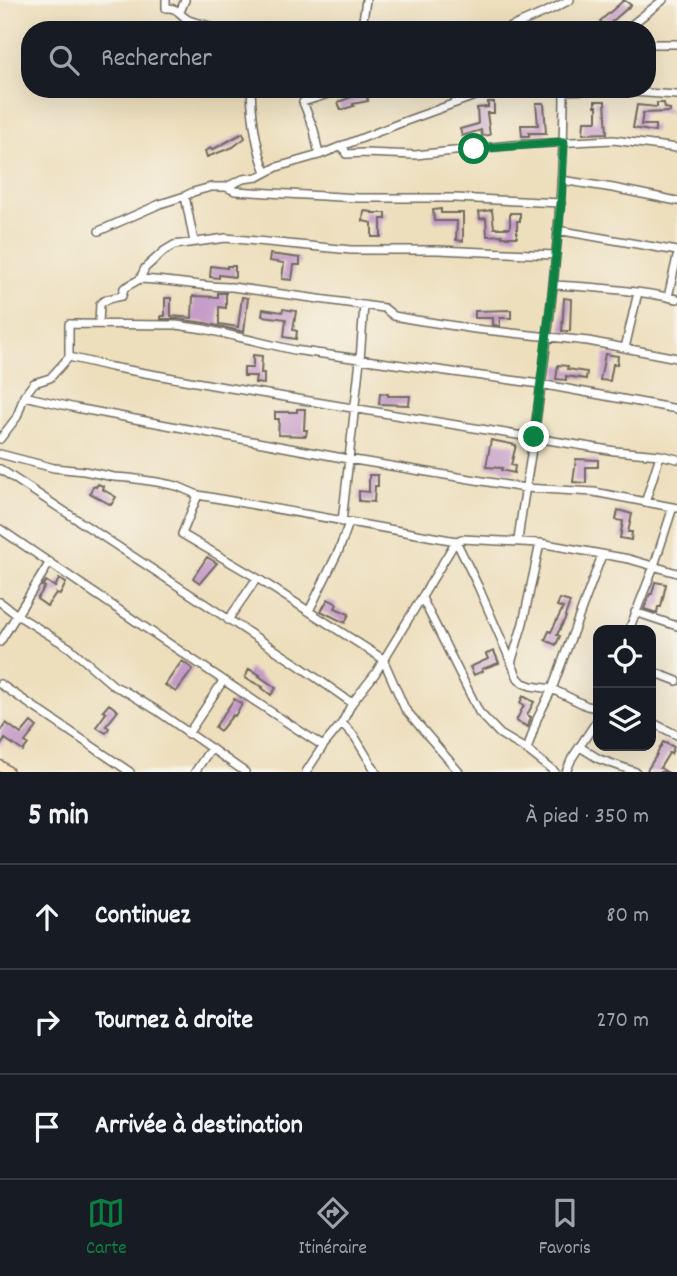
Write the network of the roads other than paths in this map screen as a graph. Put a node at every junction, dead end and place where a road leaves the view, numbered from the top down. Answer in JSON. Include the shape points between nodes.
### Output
{"nodes":[{"id":1,"x":166,"y":0,"type":"edge"},
{"id":2,"x":185,"y":0,"type":"edge"},
{"id":3,"x":366,"y":0,"type":"edge"},
{"id":4,"x":570,"y":0,"type":"edge"},
{"id":5,"x":663,"y":0,"type":"edge"},
{"id":6,"x":180,"y":12,"type":"junction"},
{"id":7,"x":194,"y":21,"type":"edge"},
{"id":8,"x":362,"y":21,"type":"edge"},
{"id":9,"x":525,"y":21,"type":"edge"},
{"id":10,"x":636,"y":21,"type":"edge"},
{"id":11,"x":656,"y":44,"type":"edge"},
{"id":12,"x":677,"y":44,"type":"edge"},
{"id":13,"x":656,"y":94,"type":"edge"},
{"id":14,"x":677,"y":95,"type":"edge"},
{"id":15,"x":251,"y":98,"type":"edge"},
{"id":16,"x":316,"y":98,"type":"edge"},
{"id":17,"x":469,"y":98,"type":"edge"},
{"id":18,"x":564,"y":98,"type":"edge"},
{"id":19,"x":564,"y":142,"type":"junction"},
{"id":20,"x":343,"y":145,"type":"junction"},
{"id":21,"x":677,"y":148,"type":"edge"},
{"id":22,"x":319,"y":155,"type":"junction"},
{"id":23,"x":266,"y":172,"type":"junction"},
{"id":24,"x":561,"y":180,"type":"junction"},
{"id":25,"x":226,"y":187,"type":"junction"},
{"id":26,"x":185,"y":196,"type":"junction"},
{"id":27,"x":677,"y":201,"type":"edge"},
{"id":28,"x":561,"y":203,"type":"junction"},
{"id":29,"x":557,"y":230,"type":"junction"},
{"id":30,"x":99,"y":231,"type":"dead end"},
{"id":31,"x":194,"y":242,"type":"junction"},
{"id":32,"x":677,"y":251,"type":"edge"},
{"id":33,"x":555,"y":256,"type":"junction"},
{"id":34,"x":677,"y":257,"type":"edge"},
{"id":35,"x":140,"y":279,"type":"junction"},
{"id":36,"x":553,"y":285,"type":"junction"},
{"id":37,"x":638,"y":292,"type":"junction"},
{"id":38,"x":668,"y":297,"type":"junction"},
{"id":39,"x":677,"y":299,"type":"edge"},
{"id":40,"x":364,"y":305,"type":"junction"},
{"id":41,"x":99,"y":324,"type":"junction"},
{"id":42,"x":547,"y":337,"type":"junction"},
{"id":43,"x":625,"y":348,"type":"junction"},
{"id":44,"x":68,"y":357,"type":"junction"},
{"id":45,"x":677,"y":359,"type":"edge"},
{"id":46,"x":360,"y":360,"type":"junction"},
{"id":47,"x":540,"y":384,"type":"junction"},
{"id":48,"x":24,"y":396,"type":"junction"},
{"id":49,"x":356,"y":407,"type":"junction"},
{"id":50,"x":677,"y":409,"type":"edge"},
{"id":51,"x":534,"y":437,"type":"junction"},
{"id":52,"x":0,"y":439,"type":"edge"},
{"id":53,"x":0,"y":454,"type":"edge"},
{"id":54,"x":660,"y":455,"type":"junction"},
{"id":55,"x":348,"y":458,"type":"junction"},
{"id":56,"x":677,"y":459,"type":"edge"},
{"id":57,"x":0,"y":469,"type":"edge"},
{"id":58,"x":525,"y":488,"type":"junction"},
{"id":59,"x":198,"y":495,"type":"junction"},
{"id":60,"x":645,"y":503,"type":"junction"},
{"id":61,"x":675,"y":508,"type":"edge"},
{"id":62,"x":345,"y":522,"type":"junction"},
{"id":63,"x":0,"y":529,"type":"edge"},
{"id":64,"x":456,"y":541,"type":"junction"},
{"id":65,"x":518,"y":541,"type":"junction"},
{"id":66,"x":540,"y":543,"type":"junction"},
{"id":67,"x":602,"y":555,"type":"junction"},
{"id":68,"x":50,"y":562,"type":"junction"},
{"id":69,"x":654,"y":566,"type":"junction"},
{"id":70,"x":677,"y":573,"type":"edge"},
{"id":71,"x":257,"y":578,"type":"junction"},
{"id":72,"x":422,"y":598,"type":"junction"},
{"id":73,"x":0,"y":602,"type":"edge"},
{"id":74,"x":309,"y":611,"type":"junction"},
{"id":75,"x":635,"y":612,"type":"junction"},
{"id":76,"x":17,"y":615,"type":"junction"},
{"id":77,"x":228,"y":620,"type":"junction"},
{"id":78,"x":631,"y":625,"type":"edge"},
{"id":79,"x":677,"y":626,"type":"edge"},
{"id":80,"x":0,"y":642,"type":"edge"},
{"id":81,"x":383,"y":659,"type":"junction"},
{"id":82,"x":512,"y":660,"type":"junction"},
{"id":83,"x":656,"y":673,"type":"edge"},
{"id":84,"x":223,"y":681,"type":"junction"},
{"id":85,"x":677,"y":681,"type":"edge"},
{"id":86,"x":0,"y":684,"type":"edge"},
{"id":87,"x":552,"y":688,"type":"junction"},
{"id":88,"x":352,"y":703,"type":"junction"},
{"id":89,"x":593,"y":706,"type":"edge"},
{"id":90,"x":342,"y":723,"type":"junction"},
{"id":91,"x":656,"y":724,"type":"edge"},
{"id":92,"x":593,"y":727,"type":"edge"},
{"id":93,"x":188,"y":734,"type":"junction"},
{"id":94,"x":677,"y":735,"type":"edge"},
{"id":95,"x":323,"y":746,"type":"junction"},
{"id":96,"x":580,"y":747,"type":"junction"},
{"id":97,"x":211,"y":748,"type":"junction"},
{"id":98,"x":527,"y":750,"type":"junction"},
{"id":99,"x":0,"y":766,"type":"edge"},
{"id":100,"x":8,"y":772,"type":"edge"},
{"id":101,"x":130,"y":772,"type":"edge"},
{"id":102,"x":195,"y":772,"type":"edge"},
{"id":103,"x":245,"y":772,"type":"edge"},
{"id":104,"x":306,"y":772,"type":"edge"},
{"id":105,"x":376,"y":772,"type":"edge"},
{"id":106,"x":459,"y":772,"type":"edge"},
{"id":107,"x":555,"y":772,"type":"edge"},
{"id":108,"x":566,"y":772,"type":"edge"},
{"id":109,"x":636,"y":772,"type":"edge"}],
"edges":[{"from":1,"to":6,"type":"street","via":[[166,8]]},
{"from":2,"to":6,"type":"street"},
{"from":3,"to":8,"type":"street"},
{"from":4,"to":9,"type":"street"},
{"from":5,"to":10,"type":"street"},
{"from":6,"to":7,"type":"street"},
{"from":11,"to":12,"type":"street"},
{"from":13,"to":14,"type":"street"},
{"from":15,"to":23,"type":"street","via":[[258,153]]},
{"from":16,"to":22,"type":"street","via":[[303,102]]},
{"from":17,"to":20,"type":"street"},
{"from":18,"to":19,"type":"street"},
{"from":19,"to":20,"type":"street","via":[[415,155],[346,154]]},
{"from":19,"to":21,"type":"street","via":[[613,141]]},
{"from":19,"to":24,"type":"street"},
{"from":20,"to":22,"type":"street"},
{"from":22,"to":23,"type":"street"},
{"from":23,"to":25,"type":"street"},
{"from":24,"to":27,"type":"street"},
{"from":24,"to":28,"type":"street"},
{"from":25,"to":26,"type":"street"},
{"from":25,"to":28,"type":"street","via":[[358,198]]},
{"from":26,"to":30,"type":"street"},
{"from":26,"to":31,"type":"street"},
{"from":28,"to":29,"type":"street"},
{"from":29,"to":32,"type":"street"},
{"from":29,"to":33,"type":"street"},
{"from":31,"to":33,"type":"street","via":[[226,238],[351,250]]},
{"from":31,"to":35,"type":"street","via":[[164,251]]},
{"from":33,"to":36,"type":"street"},
{"from":34,"to":38,"type":"street"},
{"from":35,"to":40,"type":"street"},
{"from":35,"to":41,"type":"street","via":[[127,286],[122,296],[101,302]]},
{"from":36,"to":37,"type":"street"},
{"from":36,"to":42,"type":"street"},
{"from":37,"to":38,"type":"street"},
{"from":37,"to":43,"type":"street"},
{"from":38,"to":39,"type":"street"},
{"from":40,"to":42,"type":"street","via":[[416,320]]},
{"from":40,"to":46,"type":"street"},
{"from":41,"to":44,"type":"street","via":[[69,324]]},
{"from":41,"to":46,"type":"street","via":[[176,325]]},
{"from":42,"to":43,"type":"street"},
{"from":42,"to":47,"type":"street"},
{"from":43,"to":45,"type":"street"},
{"from":44,"to":48,"type":"street","via":[[50,378],[34,383]]},
{"from":44,"to":49,"type":"street"},
{"from":46,"to":47,"type":"street"},
{"from":46,"to":49,"type":"street"},
{"from":47,"to":50,"type":"street"},
{"from":47,"to":51,"type":"street"},
{"from":48,"to":52,"type":"street","via":[[17,417]]},
{"from":48,"to":55,"type":"street"},
{"from":49,"to":51,"type":"street"},
{"from":49,"to":55,"type":"street"},
{"from":51,"to":54,"type":"street"},
{"from":51,"to":58,"type":"street"},
{"from":53,"to":59,"type":"street","via":[[54,468],[177,486]]},
{"from":54,"to":56,"type":"street"},
{"from":54,"to":60,"type":"street"},
{"from":55,"to":58,"type":"street"},
{"from":55,"to":62,"type":"street"},
{"from":57,"to":77,"type":"street"},
{"from":58,"to":60,"type":"street","via":[[593,492]]},
{"from":58,"to":65,"type":"street"},
{"from":59,"to":62,"type":"street"},
{"from":59,"to":71,"type":"street","via":[[182,534]]},
{"from":60,"to":61,"type":"street"},
{"from":61,"to":69,"type":"street"},
{"from":62,"to":64,"type":"street"},
{"from":62,"to":74,"type":"street","via":[[339,550]]},
{"from":63,"to":68,"type":"street"},
{"from":64,"to":65,"type":"street"},
{"from":64,"to":72,"type":"street"},
{"from":64,"to":82,"type":"street"},
{"from":65,"to":66,"type":"street"},
{"from":66,"to":67,"type":"street"},
{"from":66,"to":82,"type":"street"},
{"from":67,"to":69,"type":"street"},
{"from":67,"to":87,"type":"street"},
{"from":68,"to":76,"type":"street"},
{"from":68,"to":84,"type":"street"},
{"from":69,"to":70,"type":"street"},
{"from":69,"to":75,"type":"street"},
{"from":71,"to":74,"type":"street"},
{"from":71,"to":77,"type":"street"},
{"from":72,"to":81,"type":"street"},
{"from":72,"to":98,"type":"street","via":[[479,712],[500,734]]},
{"from":73,"to":76,"type":"street"},
{"from":74,"to":81,"type":"street"},
{"from":75,"to":78,"type":"street"},
{"from":75,"to":79,"type":"street"},
{"from":76,"to":80,"type":"street"},
{"from":76,"to":93,"type":"street"},
{"from":77,"to":88,"type":"street"},
{"from":81,"to":88,"type":"street"},
{"from":81,"to":106,"type":"street","via":[[405,709]]},
{"from":82,"to":87,"type":"street","via":[[523,683]]},
{"from":83,"to":85,"type":"street"},
{"from":84,"to":93,"type":"street"},
{"from":84,"to":95,"type":"street"},
{"from":86,"to":101,"type":"street"},
{"from":87,"to":89,"type":"street"},
{"from":87,"to":98,"type":"street"},
{"from":88,"to":90,"type":"street"},
{"from":90,"to":95,"type":"street"},
{"from":90,"to":105,"type":"street"},
{"from":91,"to":94,"type":"street"},
{"from":92,"to":96,"type":"street"},
{"from":93,"to":97,"type":"street"},
{"from":95,"to":104,"type":"street"},
{"from":96,"to":108,"type":"street"},
{"from":96,"to":109,"type":"street"},
{"from":97,"to":102,"type":"street"},
{"from":97,"to":103,"type":"street"},
{"from":98,"to":107,"type":"street"},
{"from":99,"to":100,"type":"street"}]}
